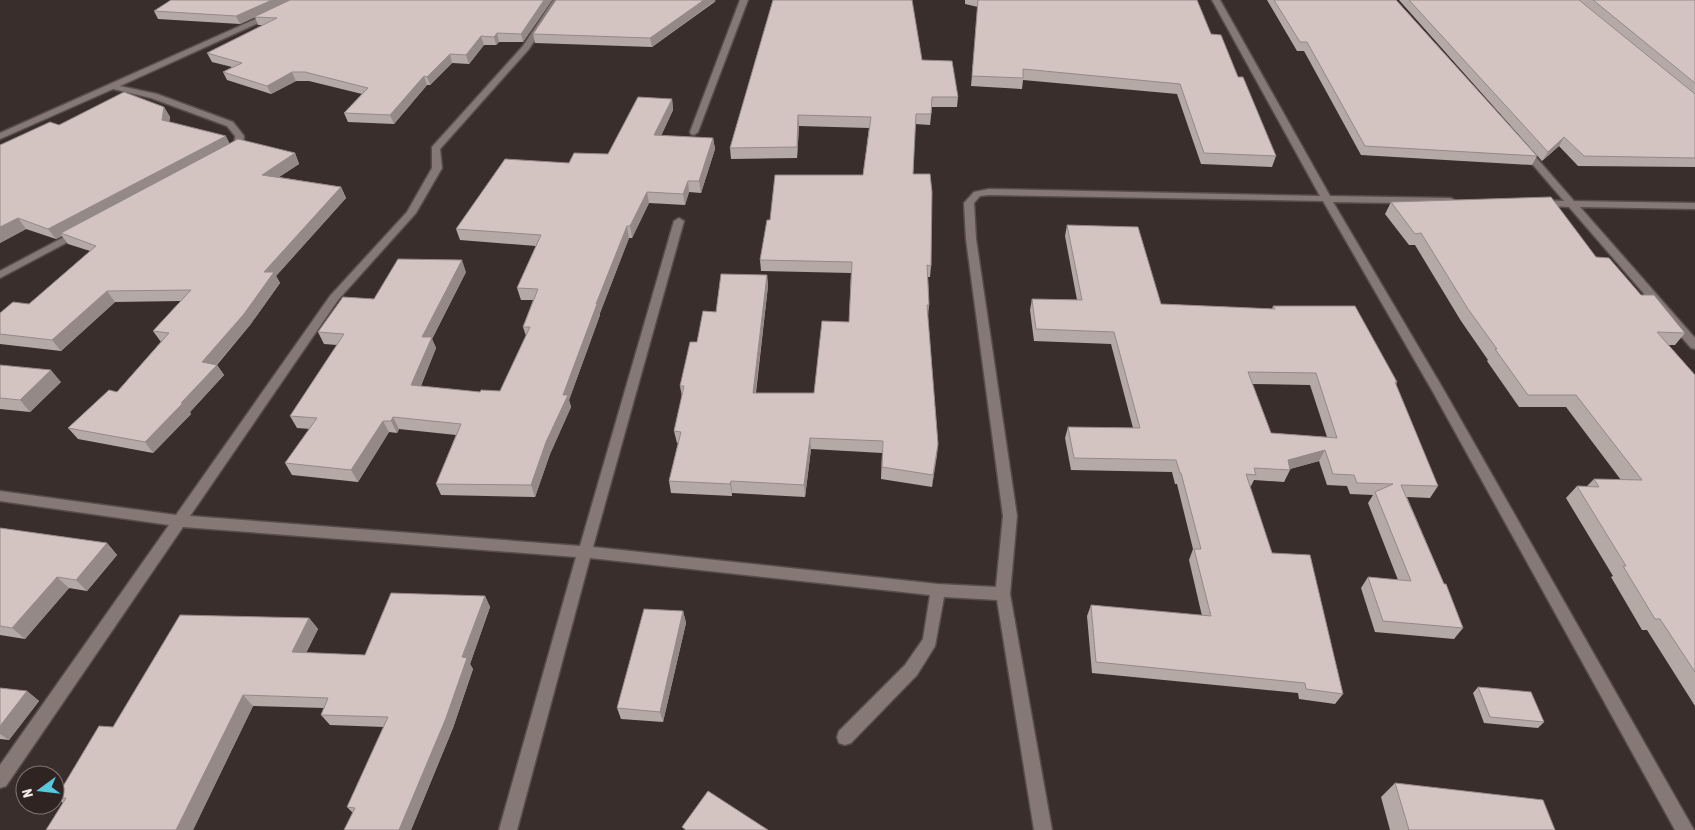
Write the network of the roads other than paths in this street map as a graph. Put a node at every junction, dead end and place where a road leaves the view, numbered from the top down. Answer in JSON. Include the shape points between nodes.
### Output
{"nodes":[{"id":1,"x":557,"y":0,"type":"edge"},
{"id":2,"x":744,"y":0,"type":"edge"},
{"id":3,"x":1216,"y":0,"type":"edge"},
{"id":4,"x":278,"y":12,"type":"edge"},
{"id":5,"x":111,"y":86,"type":"junction"},
{"id":6,"x":694,"y":132,"type":"dead end"},
{"id":7,"x":0,"y":136,"type":"edge"},
{"id":8,"x":1515,"y":138,"type":"edge"},
{"id":9,"x":222,"y":156,"type":"edge"},
{"id":10,"x":1326,"y":198,"type":"junction"},
{"id":11,"x":1464,"y":201,"type":"edge"},
{"id":12,"x":1523,"y":202,"type":"edge"},
{"id":13,"x":1573,"y":204,"type":"junction"},
{"id":14,"x":1695,"y":206,"type":"edge"},
{"id":15,"x":679,"y":221,"type":"dead end"},
{"id":16,"x":87,"y":228,"type":"edge"},
{"id":17,"x":0,"y":275,"type":"edge"},
{"id":18,"x":1695,"y":345,"type":"edge"},
{"id":19,"x":0,"y":496,"type":"edge"},
{"id":20,"x":179,"y":521,"type":"junction"},
{"id":21,"x":584,"y":552,"type":"junction"},
{"id":22,"x":938,"y":590,"type":"junction"},
{"id":23,"x":1003,"y":594,"type":"junction"},
{"id":24,"x":845,"y":737,"type":"dead end"},
{"id":25,"x":0,"y":780,"type":"edge"},
{"id":26,"x":508,"y":830,"type":"edge"},
{"id":27,"x":1043,"y":830,"type":"edge"},
{"id":28,"x":1685,"y":830,"type":"edge"}],
"edges":[{"from":1,"to":20,"type":"street","via":[[526,47],[435,149],[437,168],[411,213],[334,298]]},
{"from":2,"to":6,"type":"street"},
{"from":3,"to":10,"type":"street"},
{"from":4,"to":5,"type":"street"},
{"from":5,"to":7,"type":"street"},
{"from":5,"to":9,"type":"street","via":[[154,96],[230,124],[240,136],[238,148]]},
{"from":8,"to":13,"type":"street"},
{"from":10,"to":11,"type":"street"},
{"from":10,"to":23,"type":"street","via":[[989,192],[977,194],[969,203],[971,238],[1010,516]]},
{"from":10,"to":28,"type":"street"},
{"from":12,"to":13,"type":"street"},
{"from":13,"to":14,"type":"street"},
{"from":13,"to":18,"type":"street"},
{"from":15,"to":21,"type":"street"},
{"from":16,"to":17,"type":"street"},
{"from":19,"to":20,"type":"street"},
{"from":20,"to":21,"type":"street"},
{"from":20,"to":25,"type":"street"},
{"from":21,"to":22,"type":"street"},
{"from":21,"to":26,"type":"street"},
{"from":22,"to":23,"type":"street"},
{"from":22,"to":24,"type":"street","via":[[930,641],[911,670]]},
{"from":23,"to":27,"type":"street"}]}
